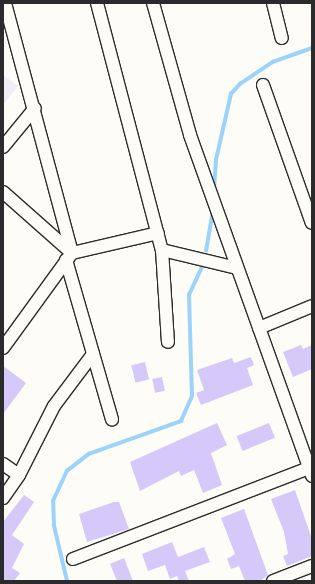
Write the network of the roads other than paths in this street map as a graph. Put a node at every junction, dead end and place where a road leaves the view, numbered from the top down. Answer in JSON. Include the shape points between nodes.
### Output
{"nodes":[{"id":1,"x":5,"y":3,"type":"edge"},
{"id":2,"x":97,"y":3,"type":"edge"},
{"id":3,"x":153,"y":3,"type":"edge"},
{"id":4,"x":273,"y":3,"type":"edge"},
{"id":5,"x":282,"y":38,"type":"dead end"},
{"id":6,"x":263,"y":85,"type":"dead end"},
{"id":7,"x":35,"y":108,"type":"junction"},
{"id":8,"x":3,"y":147,"type":"edge"},
{"id":9,"x":3,"y":192,"type":"edge"},
{"id":10,"x":312,"y":223,"type":"edge"},
{"id":11,"x":158,"y":233,"type":"junction"},
{"id":12,"x":162,"y":250,"type":"junction"},
{"id":13,"x":69,"y":256,"type":"junction"},
{"id":14,"x":238,"y":268,"type":"junction"},
{"id":15,"x":312,"y":306,"type":"edge"},
{"id":16,"x":259,"y":328,"type":"junction"},
{"id":17,"x":168,"y":342,"type":"dead end"},
{"id":18,"x":3,"y":348,"type":"edge"},
{"id":19,"x":93,"y":354,"type":"junction"},
{"id":20,"x":112,"y":419,"type":"dead end"},
{"id":21,"x":3,"y":464,"type":"edge"},
{"id":22,"x":311,"y":471,"type":"edge"},
{"id":23,"x":19,"y":474,"type":"junction"},
{"id":24,"x":3,"y":498,"type":"edge"},
{"id":25,"x":73,"y":559,"type":"dead end"},
{"id":26,"x":312,"y":566,"type":"edge"},
{"id":27,"x":273,"y":581,"type":"edge"}],
"edges":[{"from":1,"to":7,"type":"street"},
{"from":2,"to":11,"type":"street"},
{"from":3,"to":14,"type":"street","via":[[190,135]]},
{"from":4,"to":5,"type":"street"},
{"from":6,"to":10,"type":"street"},
{"from":7,"to":8,"type":"street"},
{"from":7,"to":13,"type":"street"},
{"from":9,"to":13,"type":"street"},
{"from":11,"to":12,"type":"street"},
{"from":11,"to":13,"type":"street"},
{"from":12,"to":14,"type":"street"},
{"from":12,"to":17,"type":"street"},
{"from":13,"to":18,"type":"street"},
{"from":13,"to":19,"type":"street"},
{"from":14,"to":16,"type":"street"},
{"from":15,"to":16,"type":"street"},
{"from":16,"to":22,"type":"street"},
{"from":19,"to":20,"type":"street"},
{"from":19,"to":23,"type":"street","via":[[46,420]]},
{"from":21,"to":23,"type":"street"},
{"from":22,"to":25,"type":"street"},
{"from":23,"to":24,"type":"street"},
{"from":26,"to":27,"type":"street"}]}
